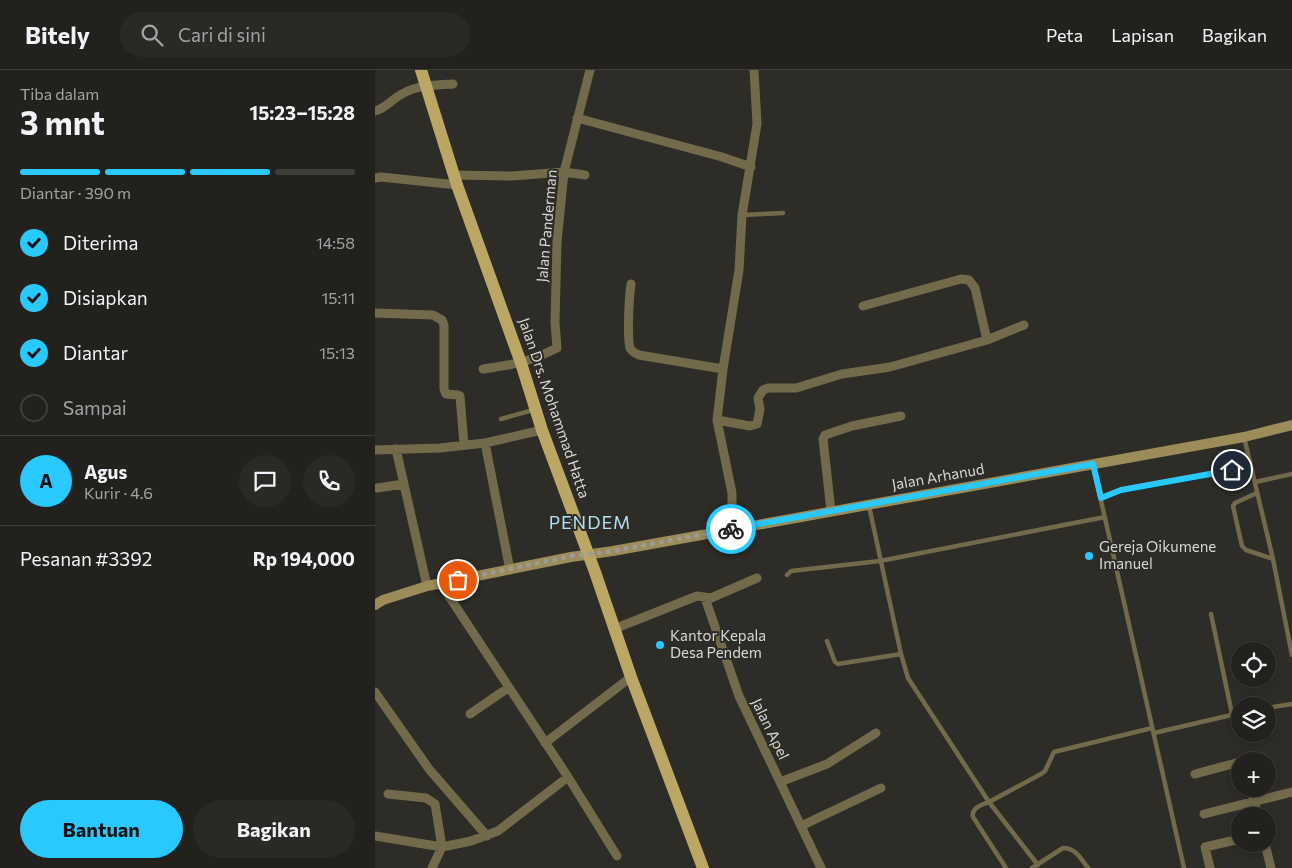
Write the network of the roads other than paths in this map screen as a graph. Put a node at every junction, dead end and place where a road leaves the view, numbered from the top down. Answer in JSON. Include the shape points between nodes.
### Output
{"nodes":[{"id":1,"x":421,"y":70,"type":"edge"},
{"id":2,"x":590,"y":70,"type":"edge"},
{"id":3,"x":753,"y":70,"type":"edge"},
{"id":4,"x":453,"y":84,"type":"dead end"},
{"id":5,"x":425,"y":86,"type":"junction"},
{"id":6,"x":375,"y":111,"type":"edge"},
{"id":7,"x":577,"y":118,"type":"junction"},
{"id":8,"x":751,"y":166,"type":"junction"},
{"id":9,"x":563,"y":172,"type":"junction"},
{"id":10,"x":585,"y":175,"type":"dead end"},
{"id":11,"x":375,"y":178,"type":"edge"},
{"id":12,"x":456,"y":180,"type":"junction"},
{"id":13,"x":783,"y":213,"type":"dead end"},
{"id":14,"x":742,"y":215,"type":"junction"},
{"id":15,"x":631,"y":284,"type":"dead end"},
{"id":16,"x":863,"y":306,"type":"dead end"},
{"id":17,"x":375,"y":313,"type":"edge"},
{"id":18,"x":1024,"y":325,"type":"dead end"},
{"id":19,"x":987,"y":340,"type":"junction"},
{"id":20,"x":521,"y":363,"type":"junction"},
{"id":21,"x":483,"y":369,"type":"dead end"},
{"id":22,"x":723,"y":369,"type":"junction"},
{"id":23,"x":536,"y":409,"type":"junction"},
{"id":24,"x":901,"y":416,"type":"dead end"},
{"id":25,"x":501,"y":420,"type":"dead end"},
{"id":26,"x":717,"y":420,"type":"junction"},
{"id":27,"x":1292,"y":425,"type":"edge"},
{"id":28,"x":543,"y":430,"type":"junction"},
{"id":29,"x":1243,"y":437,"type":"junction"},
{"id":30,"x":485,"y":443,"type":"junction"},
{"id":31,"x":464,"y":445,"type":"junction"},
{"id":32,"x":396,"y":449,"type":"junction"},
{"id":33,"x":375,"y":450,"type":"edge"},
{"id":34,"x":1093,"y":464,"type":"junction"},
{"id":35,"x":1251,"y":467,"type":"junction"},
{"id":36,"x":1292,"y":474,"type":"edge"},
{"id":37,"x":1255,"y":482,"type":"junction"},
{"id":38,"x":404,"y":484,"type":"junction"},
{"id":39,"x":377,"y":488,"type":"dead end"},
{"id":40,"x":1257,"y":492,"type":"junction"},
{"id":41,"x":1101,"y":498,"type":"junction"},
{"id":42,"x":869,"y":505,"type":"junction"},
{"id":43,"x":831,"y":511,"type":"junction"},
{"id":44,"x":1105,"y":517,"type":"junction"},
{"id":45,"x":732,"y":529,"type":"junction"},
{"id":46,"x":588,"y":554,"type":"junction"},
{"id":47,"x":1273,"y":559,"type":"junction"},
{"id":48,"x":880,"y":561,"type":"junction"},
{"id":49,"x":510,"y":570,"type":"junction"},
{"id":50,"x":787,"y":575,"type":"dead end"},
{"id":51,"x":757,"y":578,"type":"dead end"},
{"id":52,"x":441,"y":584,"type":"junction"},
{"id":53,"x":427,"y":586,"type":"junction"},
{"id":54,"x":705,"y":598,"type":"junction"},
{"id":55,"x":375,"y":605,"type":"edge"},
{"id":56,"x":1211,"y":614,"type":"dead end"},
{"id":57,"x":614,"y":629,"type":"junction"},
{"id":58,"x":827,"y":641,"type":"dead end"},
{"id":59,"x":901,"y":654,"type":"junction"},
{"id":60,"x":1292,"y":655,"type":"edge"},
{"id":61,"x":631,"y":677,"type":"junction"},
{"id":62,"x":508,"y":688,"type":"junction"},
{"id":63,"x":375,"y":692,"type":"edge"},
{"id":64,"x":1292,"y":704,"type":"edge"},
{"id":65,"x":1276,"y":707,"type":"edge"},
{"id":66,"x":1231,"y":709,"type":"edge"},
{"id":67,"x":470,"y":714,"type":"dead end"},
{"id":68,"x":1231,"y":714,"type":"edge"},
{"id":69,"x":1153,"y":730,"type":"junction"},
{"id":70,"x":876,"y":734,"type":"dead end"},
{"id":71,"x":545,"y":743,"type":"junction"},
{"id":72,"x":1231,"y":764,"type":"edge"},
{"id":73,"x":1195,"y":774,"type":"dead end"},
{"id":74,"x":568,"y":777,"type":"junction"},
{"id":75,"x":780,"y":782,"type":"junction"},
{"id":76,"x":881,"y":788,"type":"dead end"},
{"id":77,"x":1292,"y":792,"type":"edge"},
{"id":78,"x":388,"y":794,"type":"dead end"},
{"id":79,"x":1253,"y":797,"type":"edge"},
{"id":80,"x":989,"y":802,"type":"junction"},
{"id":81,"x":1254,"y":802,"type":"junction"},
{"id":82,"x":1255,"y":807,"type":"edge"},
{"id":83,"x":1204,"y":814,"type":"dead end"},
{"id":84,"x":801,"y":826,"type":"junction"},
{"id":85,"x":492,"y":834,"type":"junction"},
{"id":86,"x":375,"y":836,"type":"edge"},
{"id":87,"x":1231,"y":842,"type":"edge"},
{"id":88,"x":442,"y":847,"type":"junction"},
{"id":89,"x":1267,"y":852,"type":"edge"},
{"id":90,"x":617,"y":856,"type":"dead end"},
{"id":91,"x":1038,"y":865,"type":"junction"},
{"id":92,"x":432,"y":868,"type":"edge"},
{"id":93,"x":703,"y":868,"type":"edge"},
{"id":94,"x":821,"y":868,"type":"edge"},
{"id":95,"x":1005,"y":868,"type":"edge"},
{"id":96,"x":1032,"y":868,"type":"edge"},
{"id":97,"x":1088,"y":868,"type":"edge"},
{"id":98,"x":1184,"y":868,"type":"edge"},
{"id":99,"x":1210,"y":868,"type":"edge"},
{"id":100,"x":1271,"y":868,"type":"edge"}],
"edges":[{"from":1,"to":5,"type":"main road","name":"Jalan Drs. Mohammad Hatta"},
{"from":2,"to":7,"type":"street","name":"Jalan Panderman"},
{"from":3,"to":8,"type":"street","via":[[757,124]]},
{"from":4,"to":5,"type":"street"},
{"from":5,"to":6,"type":"street","via":[[403,92]]},
{"from":5,"to":12,"type":"main road","name":"Jalan Drs. Mohammad Hatta"},
{"from":7,"to":8,"type":"street"},
{"from":7,"to":9,"type":"street","name":"Jalan Panderman"},
{"from":8,"to":14,"type":"street"},
{"from":9,"to":10,"type":"street"},
{"from":9,"to":12,"type":"street"},
{"from":9,"to":20,"type":"street","name":"Jalan Panderman","via":[[557,242],[557,348]]},
{"from":11,"to":12,"type":"street"},
{"from":12,"to":20,"type":"main road","name":"Jalan Drs. Mohammad Hatta"},
{"from":13,"to":14,"type":"lane"},
{"from":14,"to":22,"type":"street","via":[[739,270]]},
{"from":15,"to":22,"type":"street","via":[[629,329],[633,352]]},
{"from":16,"to":19,"type":"street","via":[[961,279],[969,280],[975,288]]},
{"from":17,"to":31,"type":"street","via":[[433,315],[442,320],[443,389],[446,394],[460,396]]},
{"from":18,"to":19,"type":"street"},
{"from":19,"to":26,"type":"street","via":[[890,367],[842,374],[796,388],[768,388],[758,398],[757,424],[750,426]]},
{"from":20,"to":21,"type":"street"},
{"from":20,"to":23,"type":"main road","name":"Jalan Drs. Mohammad Hatta"},
{"from":22,"to":26,"type":"street"},
{"from":23,"to":25,"type":"lane"},
{"from":23,"to":28,"type":"main road","name":"Jalan Drs. Mohammad Hatta"},
{"from":24,"to":43,"type":"street","via":[[825,435]]},
{"from":26,"to":45,"type":"street","via":[[732,493]]},
{"from":27,"to":29,"type":"street","name":"Jalan Arhanud"},
{"from":28,"to":30,"type":"street"},
{"from":28,"to":46,"type":"main road","name":"Jalan Drs. Mohammad Hatta"},
{"from":29,"to":34,"type":"street","name":"Jalan Arhanud"},
{"from":29,"to":35,"type":"lane"},
{"from":30,"to":31,"type":"street"},
{"from":30,"to":49,"type":"street"},
{"from":31,"to":32,"type":"street"},
{"from":32,"to":33,"type":"street"},
{"from":32,"to":38,"type":"street"},
{"from":34,"to":41,"type":"lane"},
{"from":34,"to":42,"type":"street","name":"Jalan Arhanud"},
{"from":35,"to":37,"type":"lane"},
{"from":35,"to":41,"type":"lane","via":[[1121,490]]},
{"from":36,"to":37,"type":"lane"},
{"from":37,"to":40,"type":"lane"},
{"from":38,"to":39,"type":"street"},
{"from":38,"to":53,"type":"street"},
{"from":40,"to":47,"type":"lane"},
{"from":40,"to":47,"type":"lane","via":[[1233,506],[1241,546]]},
{"from":41,"to":44,"type":"lane"},
{"from":42,"to":43,"type":"street","name":"Jalan Arhanud"},
{"from":42,"to":48,"type":"lane"},
{"from":43,"to":45,"type":"street","name":"Jalan Arhanud"},
{"from":44,"to":48,"type":"lane"},
{"from":44,"to":69,"type":"lane"},
{"from":45,"to":46,"type":"street","name":"Jalan Arhanud"},
{"from":46,"to":49,"type":"street","name":"Jalan Arhanud"},
{"from":46,"to":57,"type":"main road","name":"Jalan Drs. Mohammad Hatta"},
{"from":47,"to":60,"type":"lane"},
{"from":48,"to":50,"type":"lane","via":[[791,571]]},
{"from":48,"to":59,"type":"lane"},
{"from":49,"to":52,"type":"street","name":"Jalan Arhanud"},
{"from":51,"to":54,"type":"street"},
{"from":52,"to":53,"type":"street","name":"Jalan Arhanud"},
{"from":52,"to":62,"type":"street"},
{"from":53,"to":55,"type":"street","name":"Jalan Arhanud"},
{"from":54,"to":57,"type":"street","via":[[697,596]]},
{"from":54,"to":75,"type":"street","name":"Jalan Apel","via":[[739,696]]},
{"from":56,"to":66,"type":"lane"},
{"from":57,"to":61,"type":"main road","name":"Jalan Drs. Mohammad Hatta"},
{"from":58,"to":59,"type":"lane","via":[[835,662],[839,664]]},
{"from":59,"to":80,"type":"lane","via":[[913,687]]},
{"from":61,"to":71,"type":"street"},
{"from":61,"to":93,"type":"main road","name":"Jalan Drs. Mohammad Hatta"},
{"from":62,"to":67,"type":"street"},
{"from":62,"to":71,"type":"street"},
{"from":63,"to":85,"type":"street","via":[[429,769]]},
{"from":64,"to":65,"type":"lane"},
{"from":68,"to":69,"type":"lane"},
{"from":69,"to":80,"type":"lane","via":[[1054,752],[1041,774]]},
{"from":69,"to":98,"type":"lane"},
{"from":70,"to":75,"type":"street","via":[[827,764]]},
{"from":71,"to":74,"type":"street"},
{"from":72,"to":73,"type":"street"},
{"from":74,"to":85,"type":"street"},
{"from":74,"to":90,"type":"street"},
{"from":75,"to":84,"type":"street","name":"Jalan Apel"},
{"from":76,"to":84,"type":"street"},
{"from":77,"to":81,"type":"street"},
{"from":78,"to":88,"type":"street","via":[[426,798],[435,804]]},
{"from":79,"to":81,"type":"street"},
{"from":80,"to":91,"type":"lane"},
{"from":80,"to":95,"type":"lane","via":[[974,809],[973,817]]},
{"from":81,"to":82,"type":"street"},
{"from":81,"to":83,"type":"street"},
{"from":84,"to":94,"type":"street","name":"Jalan Apel"},
{"from":85,"to":88,"type":"street"},
{"from":86,"to":88,"type":"street"},
{"from":87,"to":99,"type":"street","via":[[1205,848]]},
{"from":88,"to":92,"type":"street"},
{"from":89,"to":100,"type":"street"},
{"from":91,"to":96,"type":"lane"},
{"from":91,"to":97,"type":"lane","via":[[1063,848],[1069,848]]}]}
